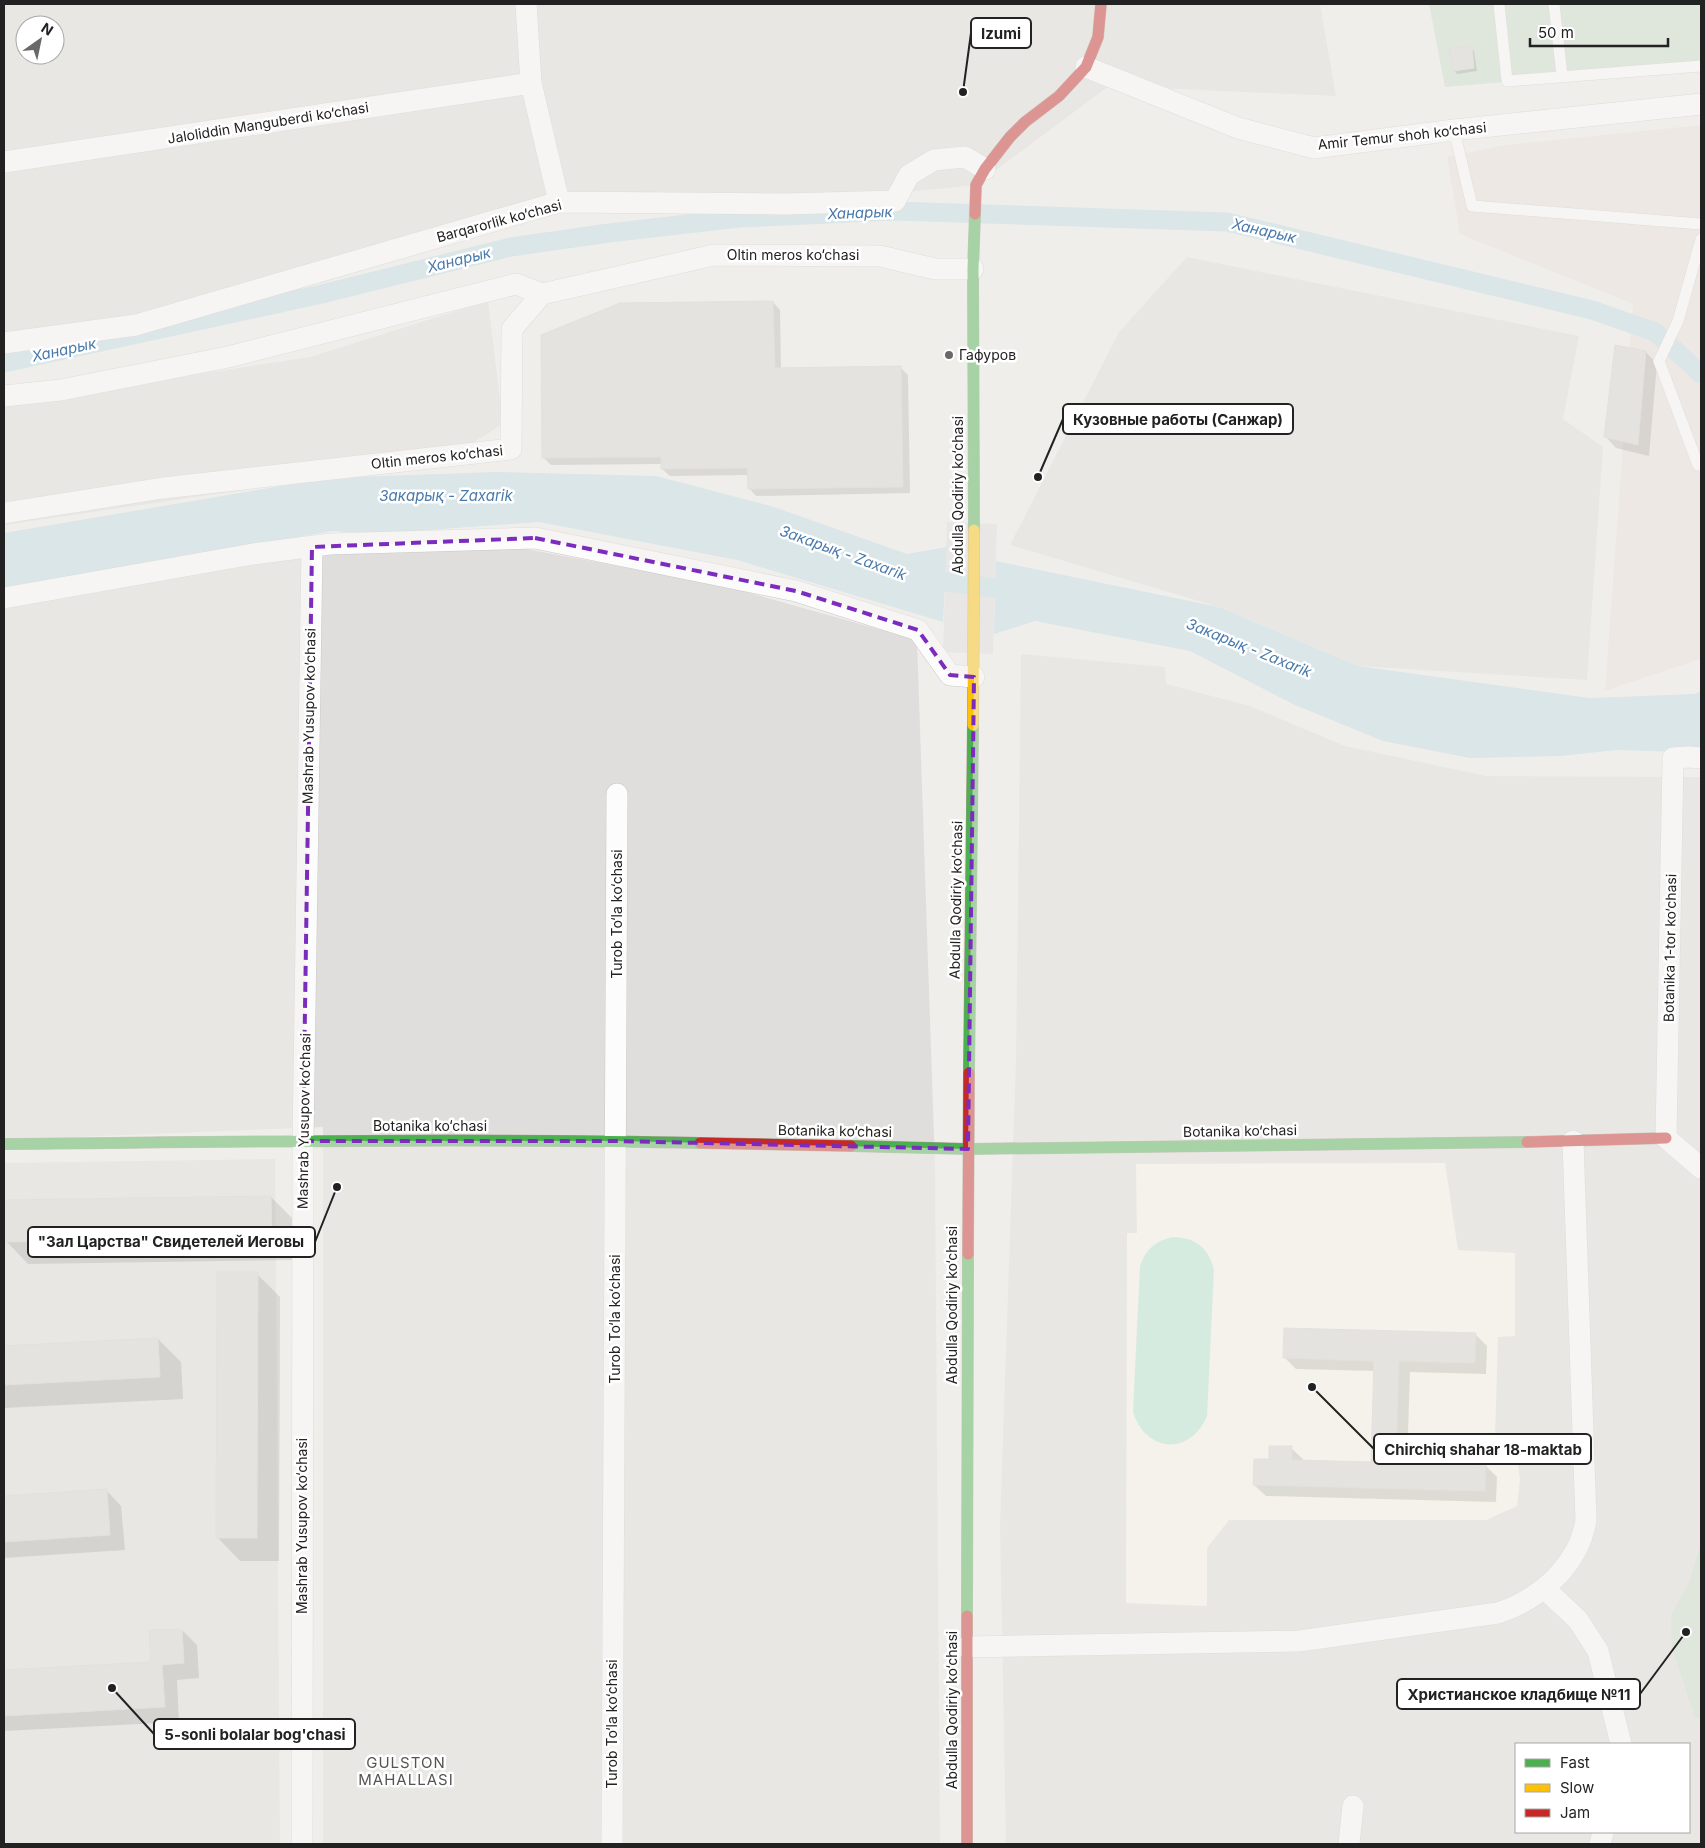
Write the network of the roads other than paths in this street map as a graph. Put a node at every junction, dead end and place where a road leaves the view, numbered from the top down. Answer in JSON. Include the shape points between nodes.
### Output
{"nodes":[{"id":1,"x":526,"y":4,"type":"edge"},
{"id":2,"x":1101,"y":4,"type":"edge"},
{"id":3,"x":1499,"y":4,"type":"edge"},
{"id":4,"x":1554,"y":4,"type":"edge"},
{"id":5,"x":1086,"y":66,"type":"junction"},
{"id":6,"x":1701,"y":66,"type":"edge"},
{"id":7,"x":1562,"y":76,"type":"junction"},
{"id":8,"x":531,"y":83,"type":"junction"},
{"id":9,"x":1701,"y":104,"type":"edge"},
{"id":10,"x":1454,"y":130,"type":"junction"},
{"id":11,"x":4,"y":162,"type":"edge"},
{"id":12,"x":980,"y":177,"type":"junction"},
{"id":13,"x":559,"y":202,"type":"junction"},
{"id":14,"x":1701,"y":224,"type":"edge"},
{"id":15,"x":1701,"y":239,"type":"edge"},
{"id":16,"x":973,"y":269,"type":"junction"},
{"id":17,"x":542,"y":294,"type":"junction"},
{"id":18,"x":4,"y":343,"type":"edge"},
{"id":19,"x":4,"y":396,"type":"edge"},
{"id":20,"x":1698,"y":465,"type":"dead end"},
{"id":21,"x":4,"y":513,"type":"edge"},
{"id":22,"x":312,"y":547,"type":"junction"},
{"id":23,"x":4,"y":598,"type":"edge"},
{"id":24,"x":974,"y":677,"type":"junction"},
{"id":25,"x":1701,"y":758,"type":"edge"},
{"id":26,"x":617,"y":794,"type":"dead end"},
{"id":27,"x":1666,"y":1138,"type":"junction"},
{"id":28,"x":303,"y":1141,"type":"junction"},
{"id":29,"x":616,"y":1141,"type":"junction"},
{"id":30,"x":1573,"y":1141,"type":"junction"},
{"id":31,"x":4,"y":1144,"type":"edge"},
{"id":32,"x":968,"y":1149,"type":"junction"},
{"id":33,"x":1701,"y":1168,"type":"edge"},
{"id":34,"x":1544,"y":1588,"type":"junction"},
{"id":35,"x":966,"y":1646,"type":"junction"},
{"id":36,"x":1621,"y":1743,"type":"edge"},
{"id":37,"x":1353,"y":1806,"type":"dead end"},
{"id":38,"x":302,"y":1844,"type":"edge"},
{"id":39,"x":612,"y":1844,"type":"edge"},
{"id":40,"x":967,"y":1844,"type":"edge"},
{"id":41,"x":1349,"y":1844,"type":"edge"}],
"edges":[{"from":1,"to":8,"type":"street"},
{"from":2,"to":5,"type":"main road","via":[[1098,37]]},
{"from":3,"to":7,"type":"lane","via":[[1507,82]]},
{"from":4,"to":7,"type":"lane"},
{"from":5,"to":10,"type":"street","name":"Amir Temur shoh ko‘chasi","via":[[1238,128],[1314,148]]},
{"from":5,"to":12,"type":"main road","via":[[1059,96],[1010,137]]},
{"from":6,"to":7,"type":"lane"},
{"from":8,"to":11,"type":"street","name":"Jaloliddin Manguberdi ko‘chasi"},
{"from":8,"to":13,"type":"street"},
{"from":9,"to":10,"type":"street","name":"Amir Temur shoh ko‘chasi"},
{"from":10,"to":14,"type":"lane","via":[[1472,206]]},
{"from":12,"to":13,"type":"street","name":"Barqarorlik ko‘chasi","via":[[965,157],[934,160],[909,175],[896,201],[786,204]]},
{"from":12,"to":16,"type":"main road","name":"Abdulla Qodiriy ko‘chasi"},
{"from":13,"to":18,"type":"street","name":"Barqarorlik ko‘chasi","via":[[136,325]]},
{"from":15,"to":20,"type":"lane","via":[[1678,322],[1659,361]]},
{"from":16,"to":17,"type":"street","name":"Oltin meros ko‘chasi","via":[[934,269],[880,256],[714,255]]},
{"from":16,"to":24,"type":"main road","name":"Abdulla Qodiriy ko‘chasi"},
{"from":17,"to":19,"type":"street","via":[[516,284],[228,358],[61,390]]},
{"from":17,"to":21,"type":"street","name":"Oltin meros ko‘chasi","via":[[512,329],[511,449],[163,488]]},
{"from":22,"to":23,"type":"street","via":[[252,554]]},
{"from":22,"to":24,"type":"street","via":[[535,538],[796,592],[918,630],[950,675]]},
{"from":22,"to":28,"type":"street","name":"Mashrab Yusupov ko‘chasi"},
{"from":24,"to":32,"type":"main road","name":"Abdulla Qodiriy ko‘chasi"},
{"from":25,"to":27,"type":"street","name":"Botanika 1-tor ko‘chasi","via":[[1673,758]]},
{"from":26,"to":29,"type":"street","name":"Turob To‘la ko‘chasi"},
{"from":27,"to":30,"type":"main road","name":"Botanika ko‘chasi"},
{"from":27,"to":33,"type":"street"},
{"from":28,"to":29,"type":"main road","name":"Botanika ko‘chasi"},
{"from":28,"to":31,"type":"main road","name":"Botanika ko‘chasi"},
{"from":28,"to":38,"type":"street","name":"Mashrab Yusupov ko‘chasi"},
{"from":29,"to":32,"type":"main road","name":"Botanika ko‘chasi"},
{"from":29,"to":39,"type":"street","name":"Turob To‘la ko‘chasi"},
{"from":30,"to":32,"type":"main road","name":"Botanika ko‘chasi"},
{"from":30,"to":34,"type":"street","via":[[1586,1520],[1572,1558]]},
{"from":32,"to":35,"type":"main road","name":"Abdulla Qodiriy ko‘chasi"},
{"from":34,"to":35,"type":"street","via":[[1519,1604],[1476,1618],[1299,1641]]},
{"from":34,"to":36,"type":"street","via":[[1578,1620],[1598,1651]]},
{"from":35,"to":40,"type":"main road","name":"Abdulla Qodiriy ko‘chasi"},
{"from":37,"to":41,"type":"street"}]}
